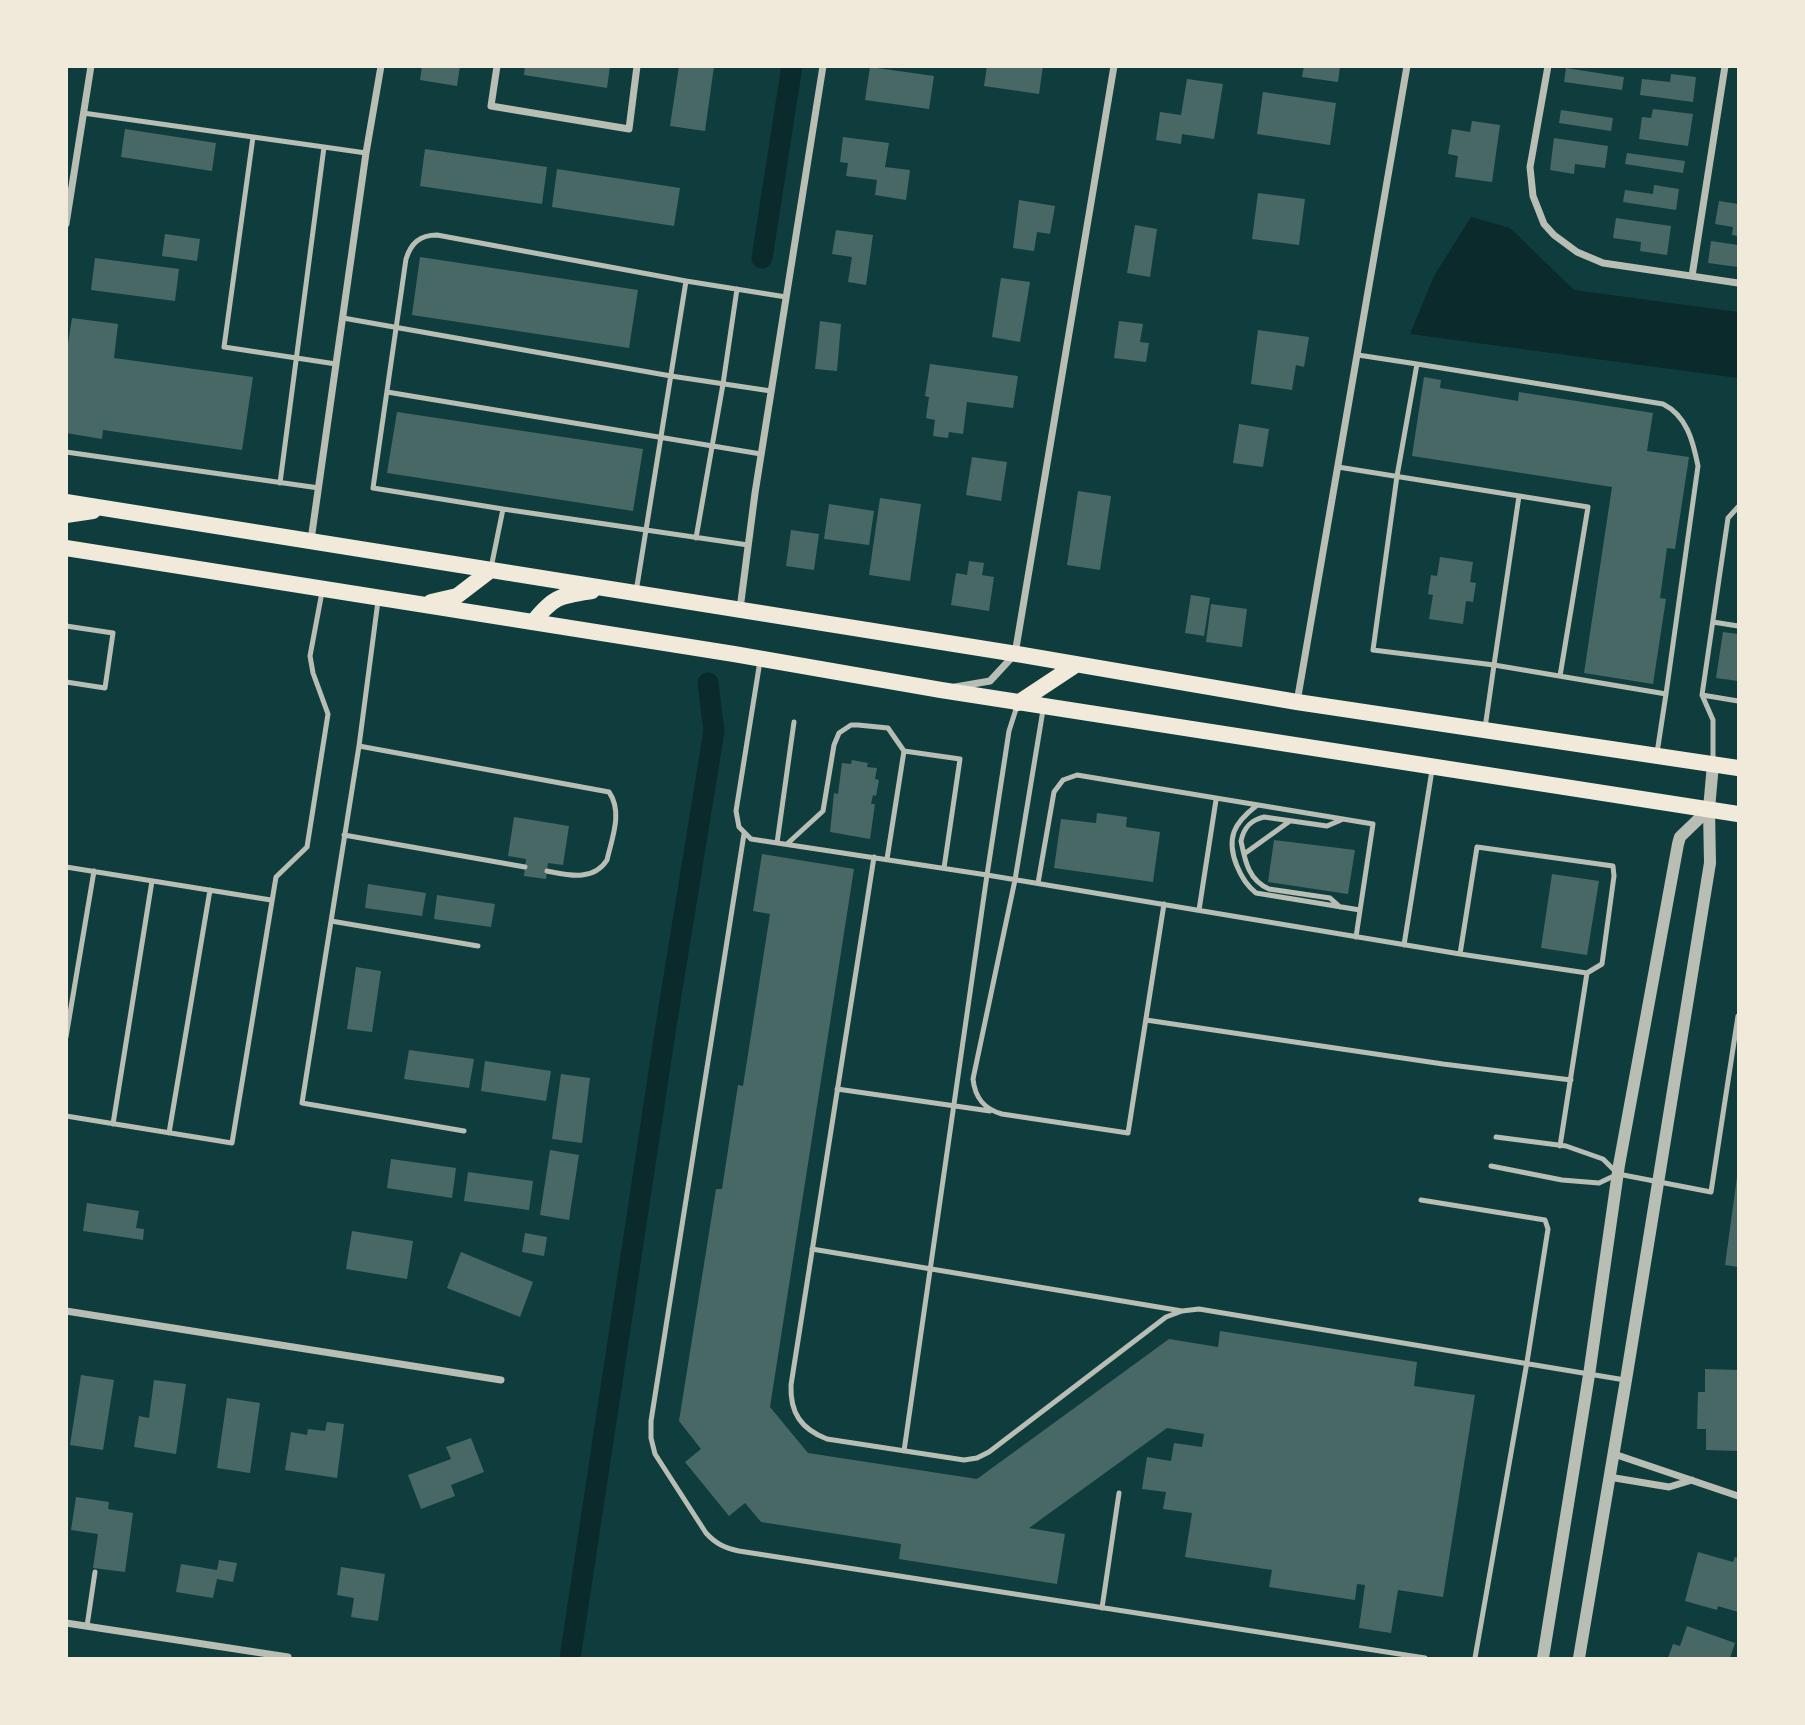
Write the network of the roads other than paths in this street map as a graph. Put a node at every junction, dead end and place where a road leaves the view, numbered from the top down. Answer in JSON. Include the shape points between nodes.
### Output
{"nodes":[{"id":1,"x":91,"y":66,"type":"edge"},
{"id":2,"x":381,"y":66,"type":"edge"},
{"id":3,"x":497,"y":66,"type":"edge"},
{"id":4,"x":637,"y":66,"type":"edge"},
{"id":5,"x":823,"y":66,"type":"edge"},
{"id":6,"x":1114,"y":66,"type":"edge"},
{"id":7,"x":1407,"y":66,"type":"edge"},
{"id":8,"x":1548,"y":66,"type":"edge"},
{"id":9,"x":1725,"y":66,"type":"edge"},
{"id":10,"x":83,"y":113,"type":"junction"},
{"id":11,"x":253,"y":137,"type":"junction"},
{"id":12,"x":324,"y":147,"type":"junction"},
{"id":13,"x":366,"y":153,"type":"junction"},
{"id":14,"x":66,"y":223,"type":"edge"},
{"id":15,"x":1692,"y":276,"type":"junction"},
{"id":16,"x":686,"y":281,"type":"junction"},
{"id":17,"x":1738,"y":283,"type":"edge"},
{"id":18,"x":737,"y":289,"type":"junction"},
{"id":19,"x":786,"y":297,"type":"junction"},
{"id":20,"x":343,"y":318,"type":"junction"},
{"id":21,"x":396,"y":327,"type":"junction"},
{"id":22,"x":1357,"y":355,"type":"junction"},
{"id":23,"x":297,"y":358,"type":"junction"},
{"id":24,"x":336,"y":364,"type":"junction"},
{"id":25,"x":1417,"y":364,"type":"junction"},
{"id":26,"x":671,"y":376,"type":"junction"},
{"id":27,"x":723,"y":384,"type":"junction"},
{"id":28,"x":771,"y":391,"type":"junction"},
{"id":29,"x":387,"y":392,"type":"junction"},
{"id":30,"x":661,"y":437,"type":"junction"},
{"id":31,"x":713,"y":446,"type":"junction"},
{"id":32,"x":66,"y":452,"type":"edge"},
{"id":33,"x":761,"y":454,"type":"junction"},
{"id":34,"x":1338,"y":467,"type":"junction"},
{"id":35,"x":1397,"y":476,"type":"junction"},
{"id":36,"x":280,"y":483,"type":"junction"},
{"id":37,"x":319,"y":488,"type":"junction"},
{"id":38,"x":1519,"y":496,"type":"junction"},
{"id":39,"x":66,"y":502,"type":"edge"},
{"id":40,"x":1738,"y":507,"type":"edge"},
{"id":41,"x":105,"y":508,"type":"junction"},
{"id":42,"x":503,"y":509,"type":"junction"},
{"id":43,"x":66,"y":515,"type":"edge"},
{"id":44,"x":646,"y":531,"type":"junction"},
{"id":45,"x":696,"y":538,"type":"junction"},
{"id":46,"x":311,"y":541,"type":"junction"},
{"id":47,"x":748,"y":545,"type":"junction"},
{"id":48,"x":66,"y":548,"type":"edge"},
{"id":49,"x":491,"y":570,"type":"junction"},
{"id":50,"x":322,"y":589,"type":"junction"},
{"id":51,"x":609,"y":589,"type":"junction"},
{"id":52,"x":636,"y":593,"type":"junction"},
{"id":53,"x":378,"y":598,"type":"junction"},
{"id":54,"x":422,"y":604,"type":"junction"},
{"id":55,"x":740,"y":610,"type":"junction"},
{"id":56,"x":533,"y":622,"type":"junction"},
{"id":57,"x":1713,"y":622,"type":"junction"},
{"id":58,"x":66,"y":626,"type":"edge"},
{"id":59,"x":1738,"y":626,"type":"edge"},
{"id":60,"x":1015,"y":654,"type":"junction"},
{"id":61,"x":761,"y":659,"type":"junction"},
{"id":62,"x":1494,"y":665,"type":"junction"},
{"id":63,"x":1074,"y":666,"type":"junction"},
{"id":64,"x":1560,"y":676,"type":"junction"},
{"id":65,"x":66,"y":682,"type":"edge"},
{"id":66,"x":941,"y":690,"type":"junction"},
{"id":67,"x":1666,"y":694,"type":"junction"},
{"id":68,"x":1702,"y":695,"type":"junction"},
{"id":69,"x":1738,"y":701,"type":"edge"},
{"id":70,"x":1297,"y":702,"type":"junction"},
{"id":71,"x":1018,"y":703,"type":"junction"},
{"id":72,"x":1044,"y":707,"type":"junction"},
{"id":73,"x":794,"y":722,"type":"dead end"},
{"id":74,"x":1484,"y":731,"type":"junction"},
{"id":75,"x":359,"y":746,"type":"junction"},
{"id":76,"x":904,"y":751,"type":"junction"},
{"id":77,"x":1657,"y":757,"type":"junction"},
{"id":78,"x":1713,"y":764,"type":"junction"},
{"id":79,"x":1432,"y":767,"type":"junction"},
{"id":80,"x":1738,"y":768,"type":"edge"},
{"id":81,"x":1216,"y":800,"type":"junction"},
{"id":82,"x":1256,"y":806,"type":"junction"},
{"id":83,"x":1709,"y":809,"type":"junction"},
{"id":84,"x":1738,"y":814,"type":"edge"},
{"id":85,"x":1341,"y":820,"type":"junction"},
{"id":86,"x":1290,"y":821,"type":"junction"},
{"id":87,"x":744,"y":834,"type":"junction"},
{"id":88,"x":344,"y":835,"type":"junction"},
{"id":89,"x":777,"y":843,"type":"junction"},
{"id":90,"x":787,"y":844,"type":"junction"},
{"id":91,"x":1244,"y":854,"type":"junction"},
{"id":92,"x":874,"y":857,"type":"junction"},
{"id":93,"x":887,"y":859,"type":"junction"},
{"id":94,"x":66,"y":867,"type":"edge"},
{"id":95,"x":525,"y":867,"type":"dead end"},
{"id":96,"x":944,"y":868,"type":"junction"},
{"id":97,"x":94,"y":871,"type":"junction"},
{"id":98,"x":547,"y":871,"type":"dead end"},
{"id":99,"x":987,"y":875,"type":"junction"},
{"id":100,"x":1015,"y":880,"type":"junction"},
{"id":101,"x":152,"y":881,"type":"junction"},
{"id":102,"x":1038,"y":883,"type":"junction"},
{"id":103,"x":210,"y":890,"type":"junction"},
{"id":104,"x":271,"y":900,"type":"junction"},
{"id":105,"x":1164,"y":904,"type":"junction"},
{"id":106,"x":1340,"y":907,"type":"junction"},
{"id":107,"x":1199,"y":910,"type":"junction"},
{"id":108,"x":1360,"y":910,"type":"junction"},
{"id":109,"x":331,"y":921,"type":"junction"},
{"id":110,"x":1356,"y":937,"type":"junction"},
{"id":111,"x":1404,"y":945,"type":"junction"},
{"id":112,"x":478,"y":946,"type":"dead end"},
{"id":113,"x":1460,"y":954,"type":"junction"},
{"id":114,"x":1587,"y":973,"type":"junction"},
{"id":115,"x":1738,"y":1016,"type":"edge"},
{"id":116,"x":1146,"y":1020,"type":"junction"},
{"id":117,"x":66,"y":1037,"type":"edge"},
{"id":118,"x":1571,"y":1080,"type":"junction"},
{"id":119,"x":837,"y":1089,"type":"junction"},
{"id":120,"x":953,"y":1106,"type":"junction"},
{"id":121,"x":992,"y":1111,"type":"junction"},
{"id":122,"x":66,"y":1116,"type":"edge"},
{"id":123,"x":113,"y":1124,"type":"junction"},
{"id":124,"x":464,"y":1131,"type":"dead end"},
{"id":125,"x":169,"y":1133,"type":"junction"},
{"id":126,"x":1496,"y":1137,"type":"dead end"},
{"id":127,"x":1560,"y":1146,"type":"junction"},
{"id":128,"x":1491,"y":1166,"type":"dead end"},
{"id":129,"x":1618,"y":1174,"type":"junction"},
{"id":130,"x":1658,"y":1181,"type":"junction"},
{"id":131,"x":1421,"y":1200,"type":"dead end"},
{"id":132,"x":812,"y":1249,"type":"junction"},
{"id":133,"x":930,"y":1269,"type":"junction"},
{"id":134,"x":66,"y":1311,"type":"edge"},
{"id":135,"x":1182,"y":1311,"type":"junction"},
{"id":136,"x":1527,"y":1362,"type":"junction"},
{"id":137,"x":1589,"y":1375,"type":"junction"},
{"id":138,"x":500,"y":1380,"type":"dead end"},
{"id":139,"x":1626,"y":1380,"type":"junction"},
{"id":140,"x":904,"y":1451,"type":"junction"},
{"id":141,"x":1614,"y":1454,"type":"junction"},
{"id":142,"x":1609,"y":1477,"type":"junction"},
{"id":143,"x":1693,"y":1480,"type":"junction"},
{"id":144,"x":1119,"y":1493,"type":"dead end"},
{"id":145,"x":1738,"y":1496,"type":"edge"},
{"id":146,"x":95,"y":1572,"type":"dead end"},
{"id":147,"x":1102,"y":1608,"type":"junction"},
{"id":148,"x":66,"y":1623,"type":"edge"},
{"id":149,"x":88,"y":1626,"type":"junction"},
{"id":150,"x":288,"y":1657,"type":"edge"},
{"id":151,"x":1425,"y":1658,"type":"edge"},
{"id":152,"x":1475,"y":1658,"type":"edge"},
{"id":153,"x":1543,"y":1658,"type":"edge"},
{"id":154,"x":1579,"y":1658,"type":"edge"}],
"edges":[{"from":1,"to":10,"type":"street"},
{"from":2,"to":13,"type":"street"},
{"from":3,"to":4,"type":"street","via":[[491,106],[629,129]]},
{"from":5,"to":19,"type":"street"},
{"from":6,"to":60,"type":"street"},
{"from":7,"to":22,"type":"street"},
{"from":8,"to":15,"type":"street","via":[[1531,167],[1533,196],[1544,224],[1589,259]]},
{"from":9,"to":15,"type":"street"},
{"from":10,"to":11,"type":"lane"},
{"from":10,"to":14,"type":"street"},
{"from":11,"to":12,"type":"lane"},
{"from":11,"to":23,"type":"lane","via":[[224,347]]},
{"from":12,"to":13,"type":"lane"},
{"from":12,"to":23,"type":"lane"},
{"from":13,"to":20,"type":"street"},
{"from":15,"to":17,"type":"street"},
{"from":16,"to":18,"type":"lane"},
{"from":16,"to":21,"type":"lane","via":[[428,235],[408,250]]},
{"from":16,"to":26,"type":"lane"},
{"from":18,"to":19,"type":"lane"},
{"from":18,"to":27,"type":"lane"},
{"from":19,"to":28,"type":"street"},
{"from":20,"to":21,"type":"lane"},
{"from":20,"to":24,"type":"street"},
{"from":21,"to":26,"type":"lane"},
{"from":21,"to":29,"type":"lane"},
{"from":22,"to":25,"type":"lane"},
{"from":22,"to":34,"type":"street"},
{"from":23,"to":24,"type":"lane"},
{"from":23,"to":36,"type":"lane"},
{"from":24,"to":37,"type":"street"},
{"from":25,"to":35,"type":"lane"},
{"from":25,"to":67,"type":"lane","via":[[1663,404],[1684,423],[1698,466]]},
{"from":26,"to":27,"type":"lane"},
{"from":26,"to":30,"type":"lane"},
{"from":27,"to":28,"type":"lane"},
{"from":27,"to":31,"type":"lane"},
{"from":28,"to":33,"type":"street"},
{"from":29,"to":30,"type":"lane"},
{"from":29,"to":42,"type":"lane","via":[[373,488]]},
{"from":30,"to":31,"type":"lane"},
{"from":30,"to":44,"type":"lane"},
{"from":31,"to":33,"type":"lane"},
{"from":31,"to":45,"type":"lane"},
{"from":32,"to":36,"type":"lane"},
{"from":33,"to":47,"type":"street"},
{"from":34,"to":35,"type":"lane"},
{"from":34,"to":70,"type":"street"},
{"from":35,"to":38,"type":"lane"},
{"from":35,"to":62,"type":"lane","via":[[1373,650]]},
{"from":36,"to":37,"type":"lane"},
{"from":37,"to":46,"type":"street"},
{"from":38,"to":62,"type":"lane"},
{"from":38,"to":64,"type":"lane","via":[[1588,507]]},
{"from":39,"to":41,"type":"main road"},
{"from":40,"to":57,"type":"lane","via":[[1728,518]]},
{"from":41,"to":43,"type":"main road"},
{"from":41,"to":46,"type":"main road"},
{"from":42,"to":44,"type":"lane"},
{"from":42,"to":49,"type":"lane"},
{"from":44,"to":45,"type":"lane"},
{"from":44,"to":52,"type":"lane"},
{"from":45,"to":47,"type":"lane"},
{"from":46,"to":49,"type":"main road"},
{"from":47,"to":55,"type":"street"},
{"from":48,"to":50,"type":"main road"},
{"from":49,"to":51,"type":"main road"},
{"from":49,"to":54,"type":"main road","via":[[457,596]]},
{"from":50,"to":53,"type":"main road"},
{"from":50,"to":104,"type":"lane","via":[[310,656],[328,714],[307,847],[276,877]]},
{"from":51,"to":52,"type":"main road"},
{"from":51,"to":56,"type":"main road","via":[[565,595],[548,603]]},
{"from":52,"to":55,"type":"main road"},
{"from":53,"to":54,"type":"main road"},
{"from":53,"to":75,"type":"lane"},
{"from":54,"to":56,"type":"main road"},
{"from":55,"to":60,"type":"main road"},
{"from":56,"to":61,"type":"main road"},
{"from":57,"to":59,"type":"lane"},
{"from":57,"to":68,"type":"lane"},
{"from":58,"to":65,"type":"lane","via":[[113,633],[104,688]]},
{"from":60,"to":63,"type":"main road"},
{"from":60,"to":66,"type":"street","via":[[990,681]]},
{"from":61,"to":66,"type":"main road"},
{"from":61,"to":87,"type":"lane","via":[[736,811]]},
{"from":62,"to":64,"type":"lane"},
{"from":62,"to":74,"type":"lane"},
{"from":63,"to":70,"type":"main road"},
{"from":63,"to":71,"type":"main road"},
{"from":64,"to":67,"type":"lane"},
{"from":66,"to":71,"type":"main road"},
{"from":67,"to":77,"type":"lane"},
{"from":68,"to":69,"type":"lane"},
{"from":68,"to":78,"type":"lane","via":[[1713,720]]},
{"from":70,"to":74,"type":"main road"},
{"from":71,"to":72,"type":"main road"},
{"from":71,"to":99,"type":"lane","via":[[1009,731]]},
{"from":72,"to":79,"type":"main road"},
{"from":72,"to":100,"type":"lane"},
{"from":73,"to":89,"type":"lane"},
{"from":74,"to":77,"type":"main road"},
{"from":75,"to":88,"type":"lane"},
{"from":75,"to":98,"type":"lane","via":[[608,792],[614,799],[616,817],[603,866],[576,876]]},
{"from":76,"to":90,"type":"lane","via":[[888,729],[845,728],[835,738],[823,811]]},
{"from":76,"to":93,"type":"lane"},
{"from":76,"to":96,"type":"lane","via":[[960,759]]},
{"from":77,"to":78,"type":"main road"},
{"from":78,"to":80,"type":"main road"},
{"from":78,"to":83,"type":"street"},
{"from":79,"to":83,"type":"main road"},
{"from":79,"to":111,"type":"lane"},
{"from":81,"to":82,"type":"lane"},
{"from":81,"to":102,"type":"lane","via":[[1070,776],[1054,792]]},
{"from":81,"to":107,"type":"lane"},
{"from":82,"to":85,"type":"lane"},
{"from":82,"to":106,"type":"lane","via":[[1242,818],[1232,841],[1245,884],[1256,893]]},
{"from":83,"to":84,"type":"main road"},
{"from":83,"to":129,"type":"street","via":[[1680,837]]},
{"from":83,"to":130,"type":"street","via":[[1710,863]]},
{"from":85,"to":86,"type":"lane","via":[[1327,827]]},
{"from":85,"to":108,"type":"lane","via":[[1373,824]]},
{"from":86,"to":91,"type":"lane"},
{"from":86,"to":91,"type":"lane","via":[[1264,817],[1248,824],[1241,841]]},
{"from":87,"to":89,"type":"lane"},
{"from":87,"to":147,"type":"lane","via":[[651,1421],[655,1454],[706,1533],[726,1549]]},
{"from":88,"to":95,"type":"lane"},
{"from":88,"to":109,"type":"lane"},
{"from":89,"to":90,"type":"lane"},
{"from":90,"to":92,"type":"lane"},
{"from":91,"to":106,"type":"lane","via":[[1252,878],[1260,885],[1330,898]]},
{"from":92,"to":93,"type":"lane"},
{"from":92,"to":119,"type":"lane"},
{"from":93,"to":96,"type":"lane"},
{"from":94,"to":97,"type":"lane"},
{"from":96,"to":99,"type":"lane"},
{"from":97,"to":101,"type":"lane"},
{"from":97,"to":117,"type":"lane"},
{"from":99,"to":100,"type":"lane"},
{"from":99,"to":120,"type":"lane"},
{"from":100,"to":102,"type":"lane"},
{"from":100,"to":121,"type":"lane","via":[[973,1079],[978,1098]]},
{"from":101,"to":103,"type":"lane"},
{"from":101,"to":123,"type":"lane"},
{"from":102,"to":105,"type":"lane"},
{"from":103,"to":104,"type":"lane"},
{"from":103,"to":125,"type":"lane"},
{"from":104,"to":125,"type":"lane","via":[[232,1143]]},
{"from":105,"to":107,"type":"lane"},
{"from":105,"to":116,"type":"lane"},
{"from":106,"to":108,"type":"lane"},
{"from":107,"to":110,"type":"lane"},
{"from":108,"to":110,"type":"lane"},
{"from":109,"to":112,"type":"lane"},
{"from":109,"to":124,"type":"lane","via":[[302,1103]]},
{"from":110,"to":111,"type":"lane"},
{"from":111,"to":113,"type":"lane"},
{"from":113,"to":114,"type":"lane"},
{"from":113,"to":114,"type":"lane","via":[[1477,847],[1613,866],[1602,964]]},
{"from":114,"to":118,"type":"lane"},
{"from":115,"to":130,"type":"lane","via":[[1711,1192]]},
{"from":116,"to":118,"type":"lane"},
{"from":116,"to":121,"type":"lane","via":[[1128,1133]]},
{"from":118,"to":127,"type":"lane"},
{"from":119,"to":120,"type":"lane"},
{"from":119,"to":132,"type":"lane"},
{"from":120,"to":121,"type":"lane"},
{"from":120,"to":133,"type":"lane"},
{"from":122,"to":123,"type":"lane"},
{"from":123,"to":125,"type":"lane"},
{"from":126,"to":127,"type":"lane"},
{"from":127,"to":129,"type":"lane","via":[[1603,1159]]},
{"from":128,"to":129,"type":"lane","via":[[1599,1183]]},
{"from":129,"to":130,"type":"lane"},
{"from":129,"to":137,"type":"street"},
{"from":130,"to":139,"type":"street"},
{"from":131,"to":136,"type":"lane","via":[[1545,1220],[1548,1230]]},
{"from":132,"to":133,"type":"lane"},
{"from":132,"to":140,"type":"lane","via":[[790,1385],[794,1413],[802,1425],[827,1439]]},
{"from":133,"to":135,"type":"lane"},
{"from":133,"to":140,"type":"lane"},
{"from":134,"to":138,"type":"street"},
{"from":135,"to":136,"type":"lane","via":[[1199,1309]]},
{"from":135,"to":140,"type":"lane","via":[[1166,1317],[989,1452],[964,1460]]},
{"from":136,"to":137,"type":"lane"},
{"from":136,"to":152,"type":"lane"},
{"from":137,"to":139,"type":"lane"},
{"from":137,"to":153,"type":"street"},
{"from":139,"to":141,"type":"street"},
{"from":141,"to":142,"type":"street"},
{"from":141,"to":143,"type":"street"},
{"from":142,"to":143,"type":"street","via":[[1669,1487]]},
{"from":142,"to":154,"type":"street"},
{"from":143,"to":145,"type":"street"},
{"from":144,"to":147,"type":"lane"},
{"from":146,"to":149,"type":"lane"},
{"from":147,"to":151,"type":"lane"},
{"from":148,"to":149,"type":"street"},
{"from":149,"to":150,"type":"street"}]}
